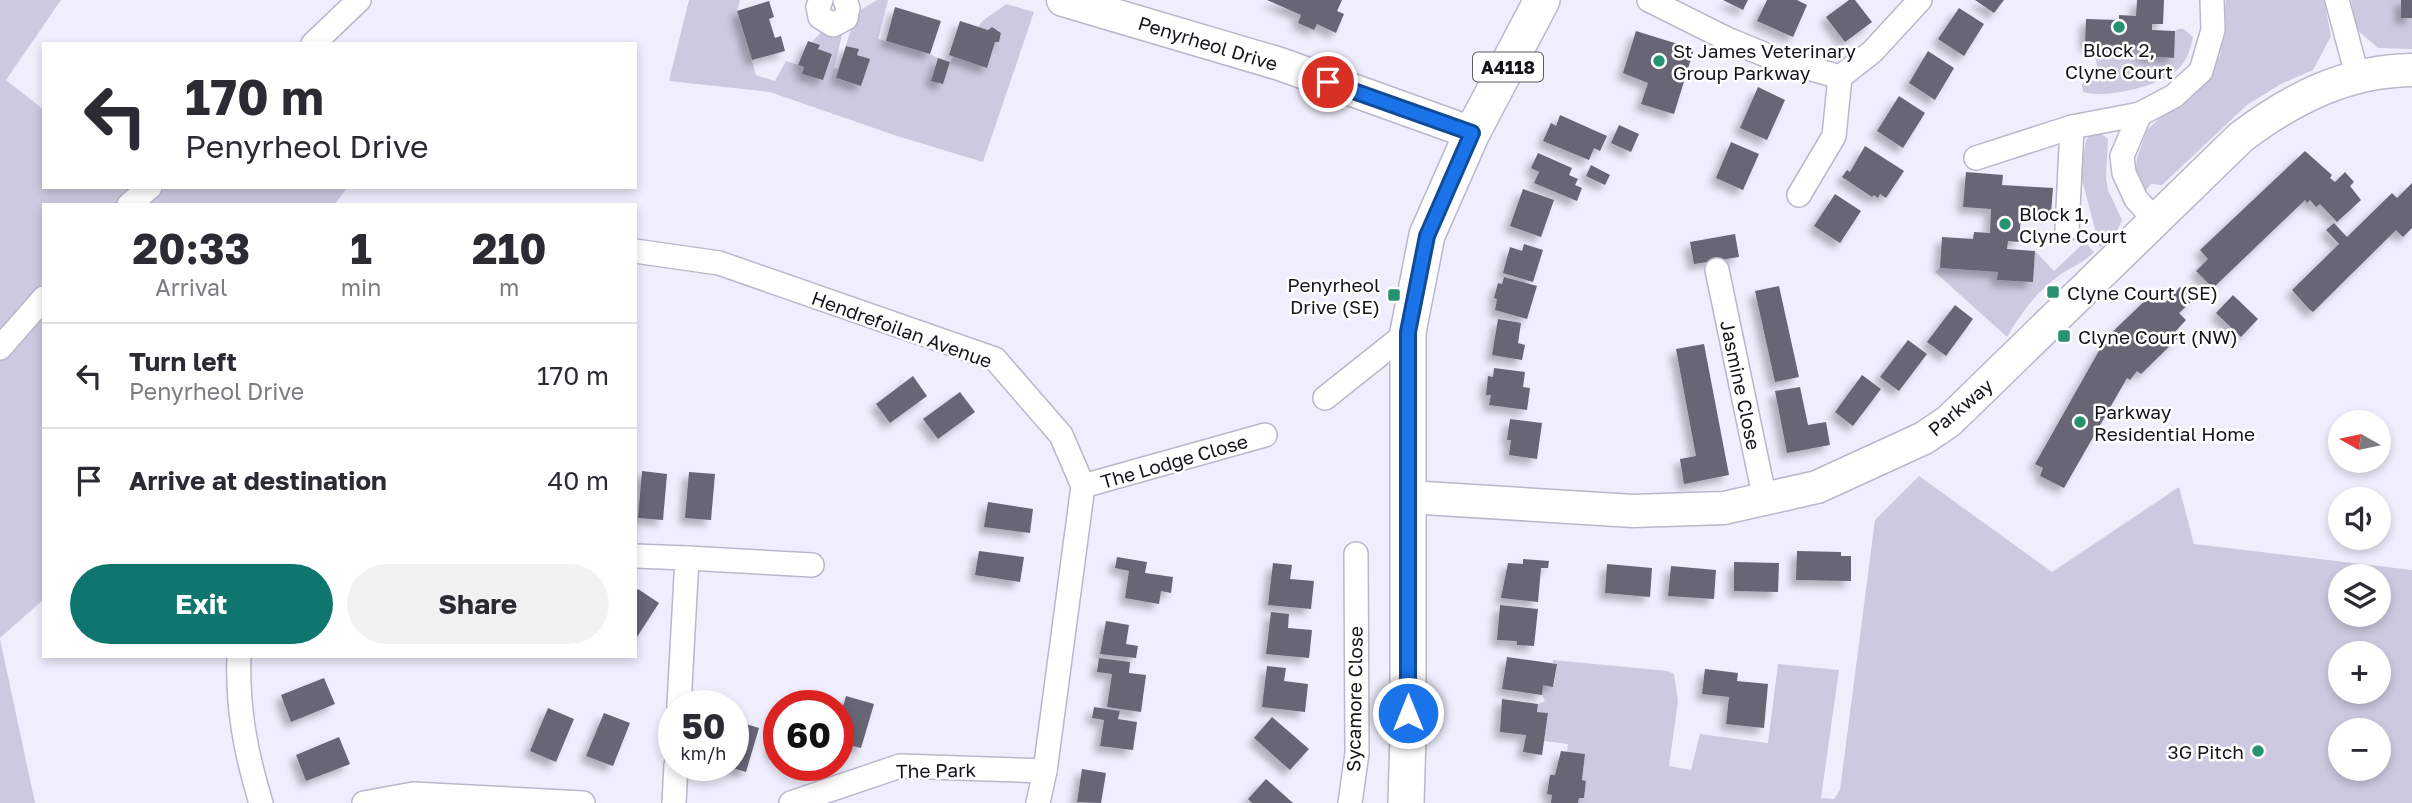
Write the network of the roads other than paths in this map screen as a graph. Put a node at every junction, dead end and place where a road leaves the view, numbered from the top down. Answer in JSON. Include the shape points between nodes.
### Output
{"nodes":[{"id":1,"x":359,"y":0,"type":"edge"},
{"id":2,"x":821,"y":0,"type":"edge"},
{"id":3,"x":1063,"y":0,"type":"edge"},
{"id":4,"x":1542,"y":0,"type":"edge"},
{"id":5,"x":1649,"y":0,"type":"edge"},
{"id":6,"x":1920,"y":0,"type":"edge"},
{"id":7,"x":2212,"y":0,"type":"edge"},
{"id":8,"x":2337,"y":0,"type":"edge"},
{"id":9,"x":849,"y":1,"type":"edge"},
{"id":10,"x":315,"y":42,"type":"edge"},
{"id":11,"x":2412,"y":70,"type":"edge"},
{"id":12,"x":2357,"y":75,"type":"junction"},
{"id":13,"x":1840,"y":77,"type":"junction"},
{"id":14,"x":2140,"y":114,"type":"junction"},
{"id":15,"x":2072,"y":127,"type":"junction"},
{"id":16,"x":1472,"y":133,"type":"junction"},
{"id":17,"x":1976,"y":158,"type":"dead end"},
{"id":18,"x":148,"y":189,"type":"edge"},
{"id":19,"x":1799,"y":195,"type":"dead end"},
{"id":20,"x":131,"y":203,"type":"edge"},
{"id":21,"x":2156,"y":221,"type":"junction"},
{"id":22,"x":2067,"y":229,"type":"dead end"},
{"id":23,"x":637,"y":251,"type":"edge"},
{"id":24,"x":1717,"y":270,"type":"dead end"},
{"id":25,"x":42,"y":300,"type":"edge"},
{"id":26,"x":1408,"y":332,"type":"junction"},
{"id":27,"x":0,"y":348,"type":"edge"},
{"id":28,"x":1325,"y":398,"type":"dead end"},
{"id":29,"x":1265,"y":435,"type":"dead end"},
{"id":30,"x":1083,"y":486,"type":"junction"},
{"id":31,"x":1408,"y":498,"type":"junction"},
{"id":32,"x":1765,"y":500,"type":"junction"},
{"id":33,"x":1356,"y":554,"type":"dead end"},
{"id":34,"x":637,"y":556,"type":"edge"},
{"id":35,"x":687,"y":558,"type":"junction"},
{"id":36,"x":812,"y":565,"type":"dead end"},
{"id":37,"x":239,"y":658,"type":"edge"},
{"id":38,"x":680,"y":690,"type":"edge"},
{"id":39,"x":1045,"y":771,"type":"junction"},
{"id":40,"x":675,"y":781,"type":"edge"},
{"id":41,"x":261,"y":803,"type":"edge"},
{"id":42,"x":364,"y":803,"type":"edge"},
{"id":43,"x":583,"y":803,"type":"edge"},
{"id":44,"x":674,"y":803,"type":"edge"},
{"id":45,"x":792,"y":803,"type":"edge"},
{"id":46,"x":1038,"y":803,"type":"edge"},
{"id":47,"x":1350,"y":803,"type":"edge"},
{"id":48,"x":1406,"y":803,"type":"edge"}],
"edges":[{"from":1,"to":10,"type":"street"},
{"from":2,"to":9,"type":"street","via":[[820,17],[833,24],[846,18]]},
{"from":3,"to":16,"type":"street","name":"Penyrheol Drive","via":[[1280,64]]},
{"from":4,"to":16,"type":"main road","number":"A4118"},
{"from":5,"to":13,"type":"street","via":[[1773,58]]},
{"from":6,"to":13,"type":"street","via":[[1872,52]]},
{"from":7,"to":14,"type":"street","via":[[2213,30],[2201,71],[2174,96]]},
{"from":8,"to":12,"type":"street"},
{"from":11,"to":12,"type":"street","name":"Parkway"},
{"from":12,"to":21,"type":"street","name":"Parkway","via":[[2298,98],[2263,120]]},
{"from":13,"to":19,"type":"street","via":[[1834,136]]},
{"from":14,"to":15,"type":"street"},
{"from":14,"to":21,"type":"street","via":[[2122,156],[2124,173],[2136,199]]},
{"from":15,"to":17,"type":"street"},
{"from":15,"to":22,"type":"street"},
{"from":16,"to":26,"type":"main road","number":"A4118","via":[[1427,236]]},
{"from":18,"to":20,"type":"street"},
{"from":21,"to":32,"type":"street","name":"Parkway","via":[[1949,421],[1924,438],[1817,487]]},
{"from":23,"to":30,"type":"street","name":"Hendrefoilan Avenue","via":[[719,262],[995,359],[1061,435]]},
{"from":24,"to":32,"type":"street","name":"Jasmine Close"},
{"from":25,"to":27,"type":"street"},
{"from":26,"to":28,"type":"street"},
{"from":26,"to":31,"type":"main road","number":"A4118"},
{"from":29,"to":30,"type":"street","name":"The Lodge Close"},
{"from":30,"to":39,"type":"street"},
{"from":31,"to":32,"type":"street","name":"Parkway","via":[[1633,512],[1724,508]]},
{"from":31,"to":48,"type":"main road","number":"A4118"},
{"from":33,"to":47,"type":"street","name":"Sycamore Close","via":[[1357,753]]},
{"from":34,"to":35,"type":"street"},
{"from":35,"to":36,"type":"street"},
{"from":35,"to":38,"type":"street"},
{"from":37,"to":41,"type":"street","via":[[237,692],[247,756]]},
{"from":39,"to":45,"type":"street","name":"The Park","via":[[900,766]]},
{"from":39,"to":46,"type":"street"},
{"from":40,"to":44,"type":"street"},
{"from":42,"to":43,"type":"street","via":[[413,794]]}]}
